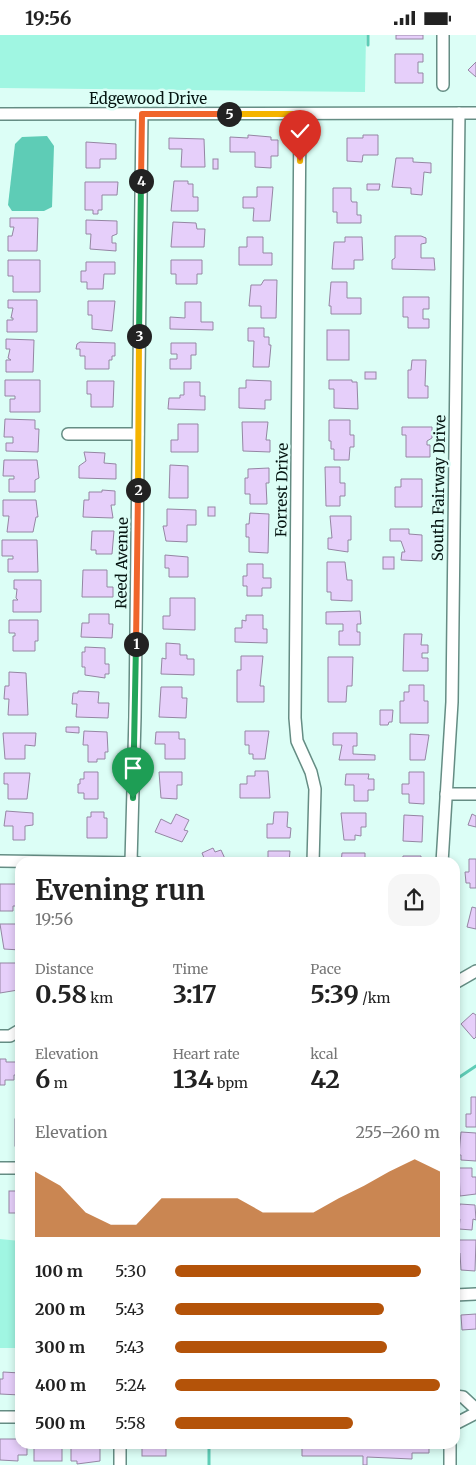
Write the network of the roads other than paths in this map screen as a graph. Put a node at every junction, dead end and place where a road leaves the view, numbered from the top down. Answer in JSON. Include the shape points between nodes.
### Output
{"nodes":[{"id":1,"x":443,"y":35,"type":"edge"},
{"id":2,"x":444,"y":85,"type":"dead end"},
{"id":3,"x":459,"y":113,"type":"junction"},
{"id":4,"x":476,"y":113,"type":"edge"},
{"id":5,"x":0,"y":114,"type":"edge"},
{"id":6,"x":142,"y":114,"type":"junction"},
{"id":7,"x":300,"y":114,"type":"junction"},
{"id":8,"x":68,"y":435,"type":"dead end"},
{"id":9,"x":138,"y":435,"type":"junction"},
{"id":10,"x":476,"y":794,"type":"edge"},
{"id":11,"x":446,"y":795,"type":"junction"},
{"id":12,"x":134,"y":857,"type":"edge"},
{"id":13,"x":313,"y":857,"type":"edge"},
{"id":14,"x":442,"y":857,"type":"edge"},
{"id":15,"x":0,"y":861,"type":"edge"},
{"id":16,"x":15,"y":861,"type":"edge"},
{"id":17,"x":476,"y":971,"type":"edge"},
{"id":18,"x":460,"y":980,"type":"edge"},
{"id":19,"x":15,"y":1033,"type":"edge"},
{"id":20,"x":0,"y":1036,"type":"edge"},
{"id":21,"x":0,"y":1168,"type":"edge"},
{"id":22,"x":15,"y":1168,"type":"edge"},
{"id":23,"x":476,"y":1294,"type":"edge"},
{"id":24,"x":460,"y":1295,"type":"edge"},
{"id":25,"x":460,"y":1397,"type":"edge"},
{"id":26,"x":476,"y":1409,"type":"edge"},
{"id":27,"x":476,"y":1413,"type":"edge"},
{"id":28,"x":0,"y":1417,"type":"edge"},
{"id":29,"x":15,"y":1417,"type":"edge"},
{"id":30,"x":460,"y":1421,"type":"edge"},
{"id":31,"x":120,"y":1449,"type":"edge"},
{"id":32,"x":450,"y":1449,"type":"edge"},
{"id":33,"x":120,"y":1465,"type":"edge"},
{"id":34,"x":450,"y":1465,"type":"edge"}],
"edges":[{"from":1,"to":2,"type":"street"},
{"from":3,"to":4,"type":"street","name":"Edgewood Drive"},
{"from":3,"to":7,"type":"street","name":"Edgewood Drive"},
{"from":3,"to":11,"type":"street","name":"South Fairway Drive","via":[[452,702]]},
{"from":5,"to":6,"type":"street","name":"Edgewood Drive"},
{"from":6,"to":7,"type":"street","name":"Edgewood Drive"},
{"from":6,"to":9,"type":"street","name":"Reed Avenue"},
{"from":7,"to":13,"type":"street","name":"Forrest Drive","via":[[295,717],[297,741],[315,789]]},
{"from":8,"to":9,"type":"street"},
{"from":9,"to":12,"type":"street","name":"Reed Avenue"},
{"from":10,"to":11,"type":"street"},
{"from":11,"to":14,"type":"street","name":"South Fairway Drive"},
{"from":15,"to":16,"type":"street"},
{"from":17,"to":18,"type":"street"},
{"from":19,"to":20,"type":"street"},
{"from":21,"to":22,"type":"street"},
{"from":23,"to":24,"type":"street"},
{"from":25,"to":26,"type":"street"},
{"from":27,"to":30,"type":"street"},
{"from":28,"to":29,"type":"street"},
{"from":31,"to":33,"type":"street"},
{"from":32,"to":34,"type":"street"}]}
